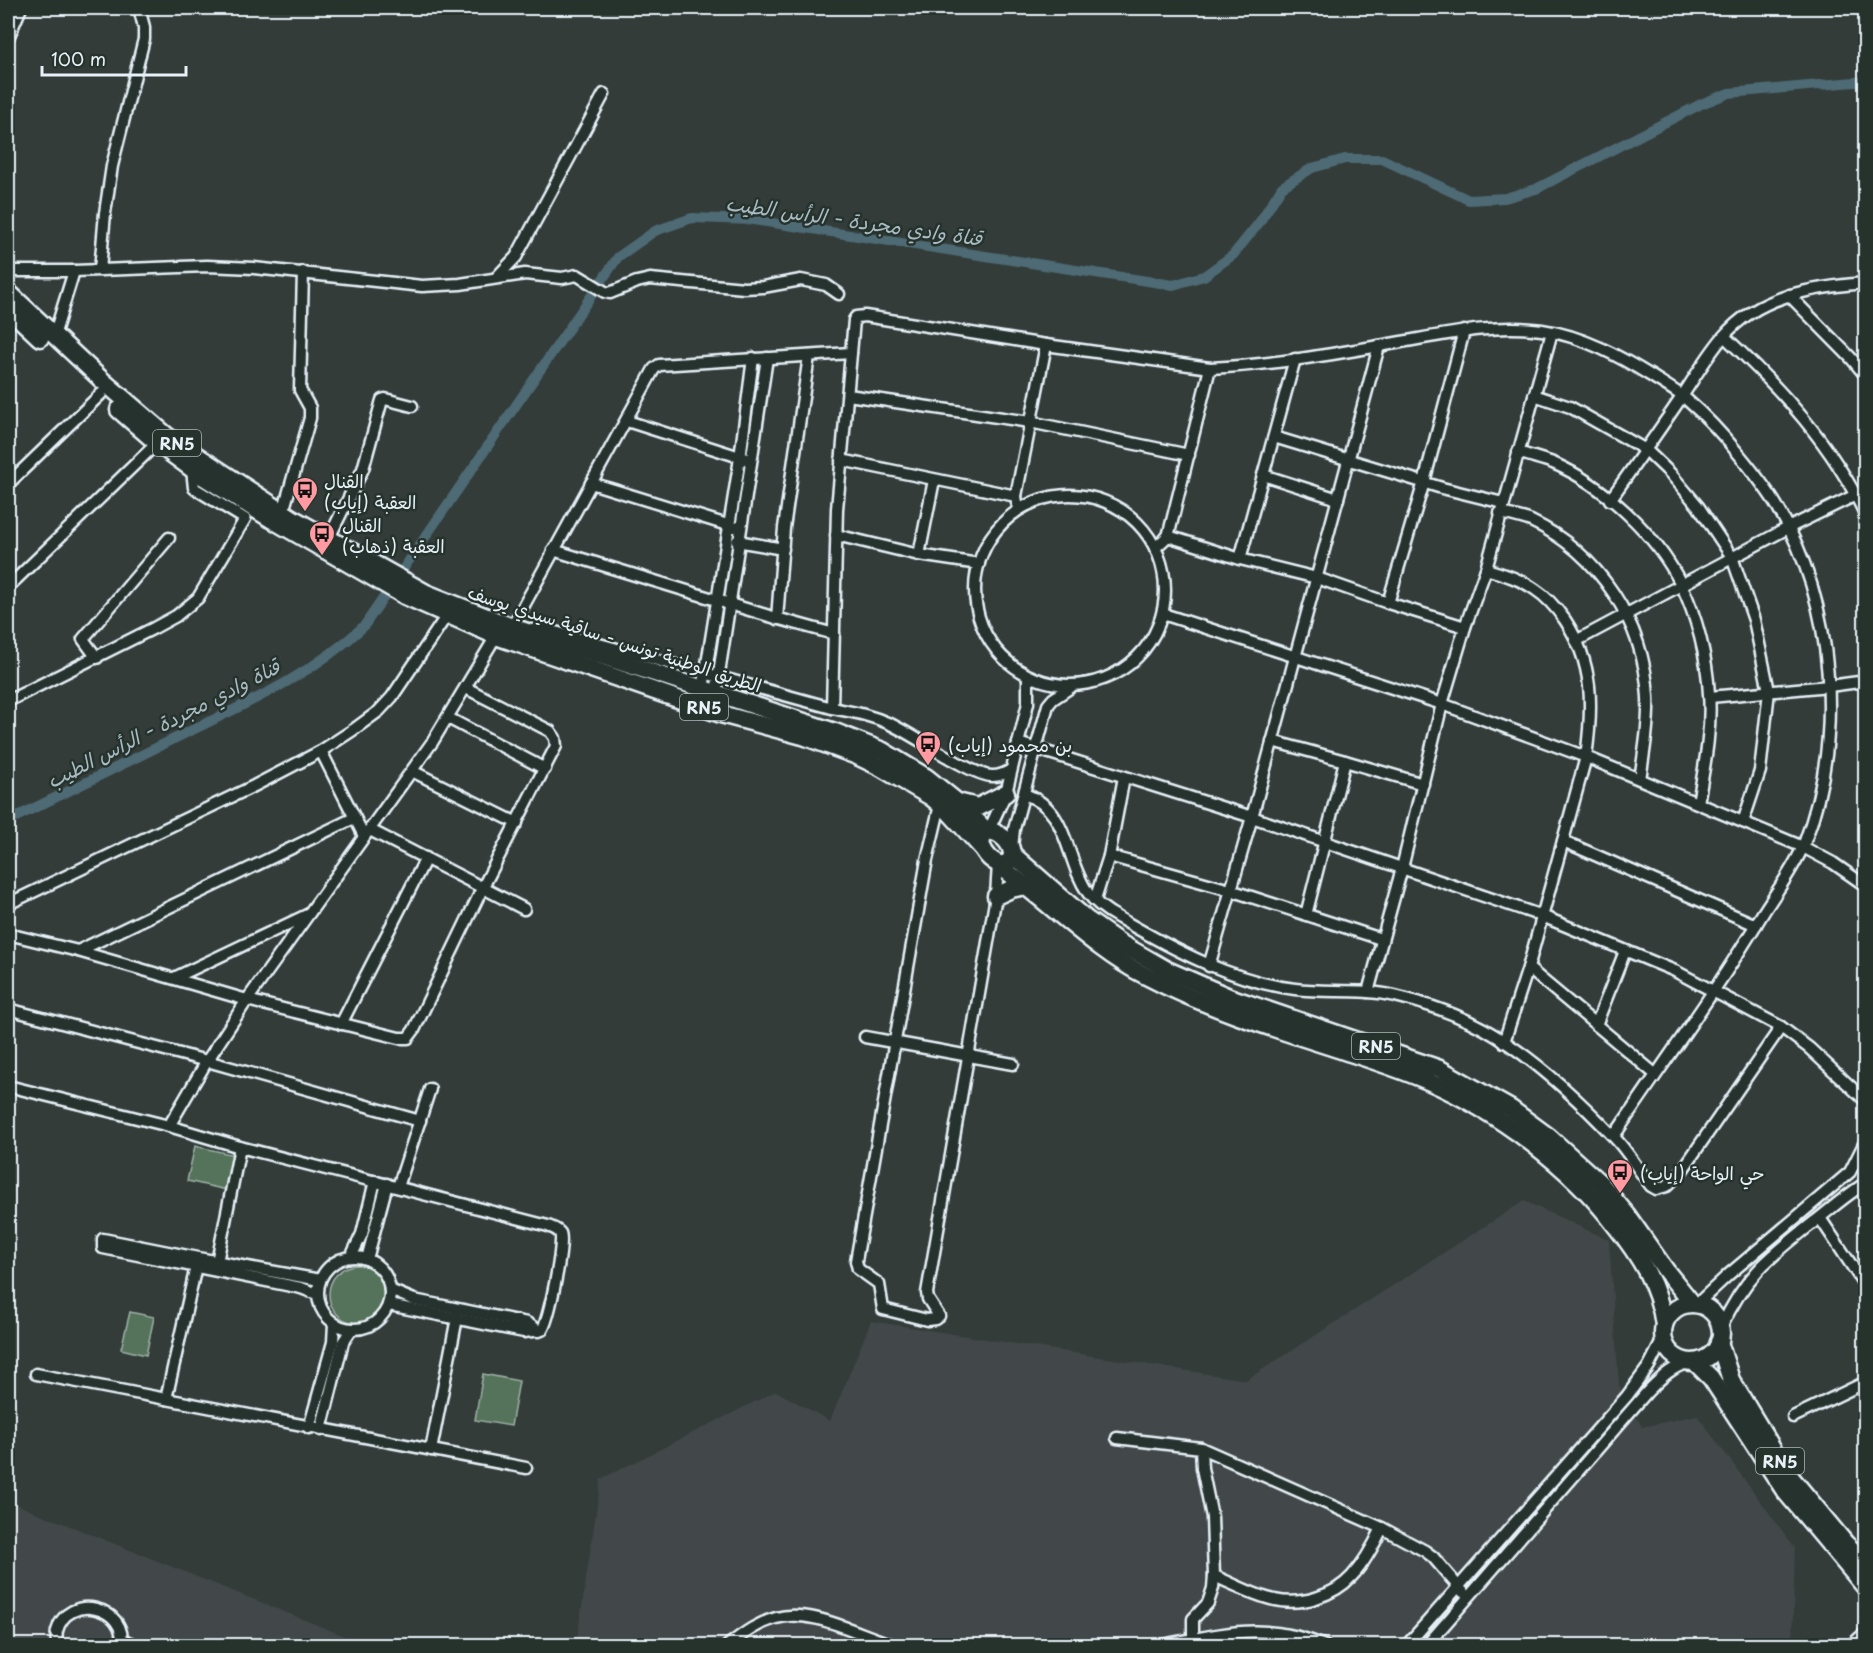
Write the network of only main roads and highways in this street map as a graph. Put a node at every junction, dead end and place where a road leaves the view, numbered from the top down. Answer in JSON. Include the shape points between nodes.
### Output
{"nodes":[{"id":1,"x":8,"y":292,"type":"edge"},
{"id":2,"x":8,"y":308,"type":"edge"},
{"id":3,"x":369,"y":568,"type":"junction"},
{"id":4,"x":408,"y":590,"type":"junction"},
{"id":5,"x":1006,"y":793,"type":"road end"},
{"id":6,"x":949,"y":804,"type":"junction"},
{"id":7,"x":988,"y":832,"type":"junction"},
{"id":8,"x":983,"y":849,"type":"junction"},
{"id":9,"x":1012,"y":851,"type":"junction"},
{"id":10,"x":998,"y":864,"type":"junction"},
{"id":11,"x":1026,"y":886,"type":"junction"},
{"id":12,"x":996,"y":896,"type":"road end"},
{"id":13,"x":1695,"y":1304,"type":"junction"},
{"id":14,"x":1664,"y":1332,"type":"junction"},
{"id":15,"x":1720,"y":1335,"type":"junction"},
{"id":16,"x":1693,"y":1362,"type":"junction"},
{"id":17,"x":1866,"y":1563,"type":"edge"},
{"id":18,"x":1866,"y":1588,"type":"edge"},
{"id":19,"x":1866,"y":1636,"type":"edge"},
{"id":20,"x":1855,"y":1646,"type":"edge"}],
"edges":[{"from":1,"to":3,"type":"highway","name":"الطريق الوطنية تونس - ساقية سيدي يوسف","number":"RN5","via":[[167,436],[329,538]]},
{"from":2,"to":3,"type":"highway","name":"الطريق الوطنية تونس - ساقية سيدي يوسف","number":"RN5","via":[[101,394],[192,469],[271,519]]},
{"from":3,"to":4,"type":"highway","name":"الطريق الوطنية تونس - ساقية سيدي يوسف","number":"RN5"},
{"from":4,"to":6,"type":"highway","name":"الطريق الوطنية تونس - ساقية سيدي يوسف","number":"RN5","via":[[447,615],[496,636],[721,714],[832,746]]},
{"from":4,"to":6,"type":"highway","name":"الطريق الوطنية تونس - ساقية سيدي يوسف","number":"RN5","via":[[711,683],[883,751],[919,772]]},
{"from":5,"to":6,"type":"highway","via":[[978,807]]},
{"from":6,"to":7,"type":"highway","name":"الطريق الوطنية تونس - ساقية سيدي يوسف","number":"RN5"},
{"from":6,"to":8,"type":"highway","name":"الطريق الوطنية تونس - ساقية سيدي يوسف","number":"RN5"},
{"from":7,"to":8,"type":"highway","via":[[982,838]]},
{"from":7,"to":9,"type":"highway","number":"RN5","via":[[1002,836]]},
{"from":8,"to":10,"type":"highway","number":"RN5"},
{"from":9,"to":10,"type":"highway","via":[[1008,863]]},
{"from":9,"to":13,"type":"highway","number":"RN5","via":[[1086,919],[1167,970],[1228,998],[1440,1070],[1510,1109],[1549,1137],[1601,1184]]},
{"from":10,"to":11,"type":"highway","number":"RN5"},
{"from":11,"to":12,"type":"highway"},
{"from":11,"to":14,"type":"highway","number":"RN5","via":[[1094,943],[1144,975],[1232,1013],[1421,1078],[1511,1128],[1604,1210],[1657,1291]]},
{"from":13,"to":14,"type":"highway","via":[[1674,1309]]},
{"from":13,"to":15,"type":"highway","number":"RN5","via":[[1713,1312]]},
{"from":14,"to":16,"type":"highway","number":"RN5","via":[[1667,1348],[1673,1355]]},
{"from":15,"to":16,"type":"highway","via":[[1712,1354]]},
{"from":15,"to":17,"type":"highway","number":"RN5","via":[[1731,1380],[1788,1474]]},
{"from":16,"to":18,"type":"highway","number":"RN5","via":[[1711,1378],[1784,1490]]},
{"from":19,"to":20,"type":"highway"}]}
